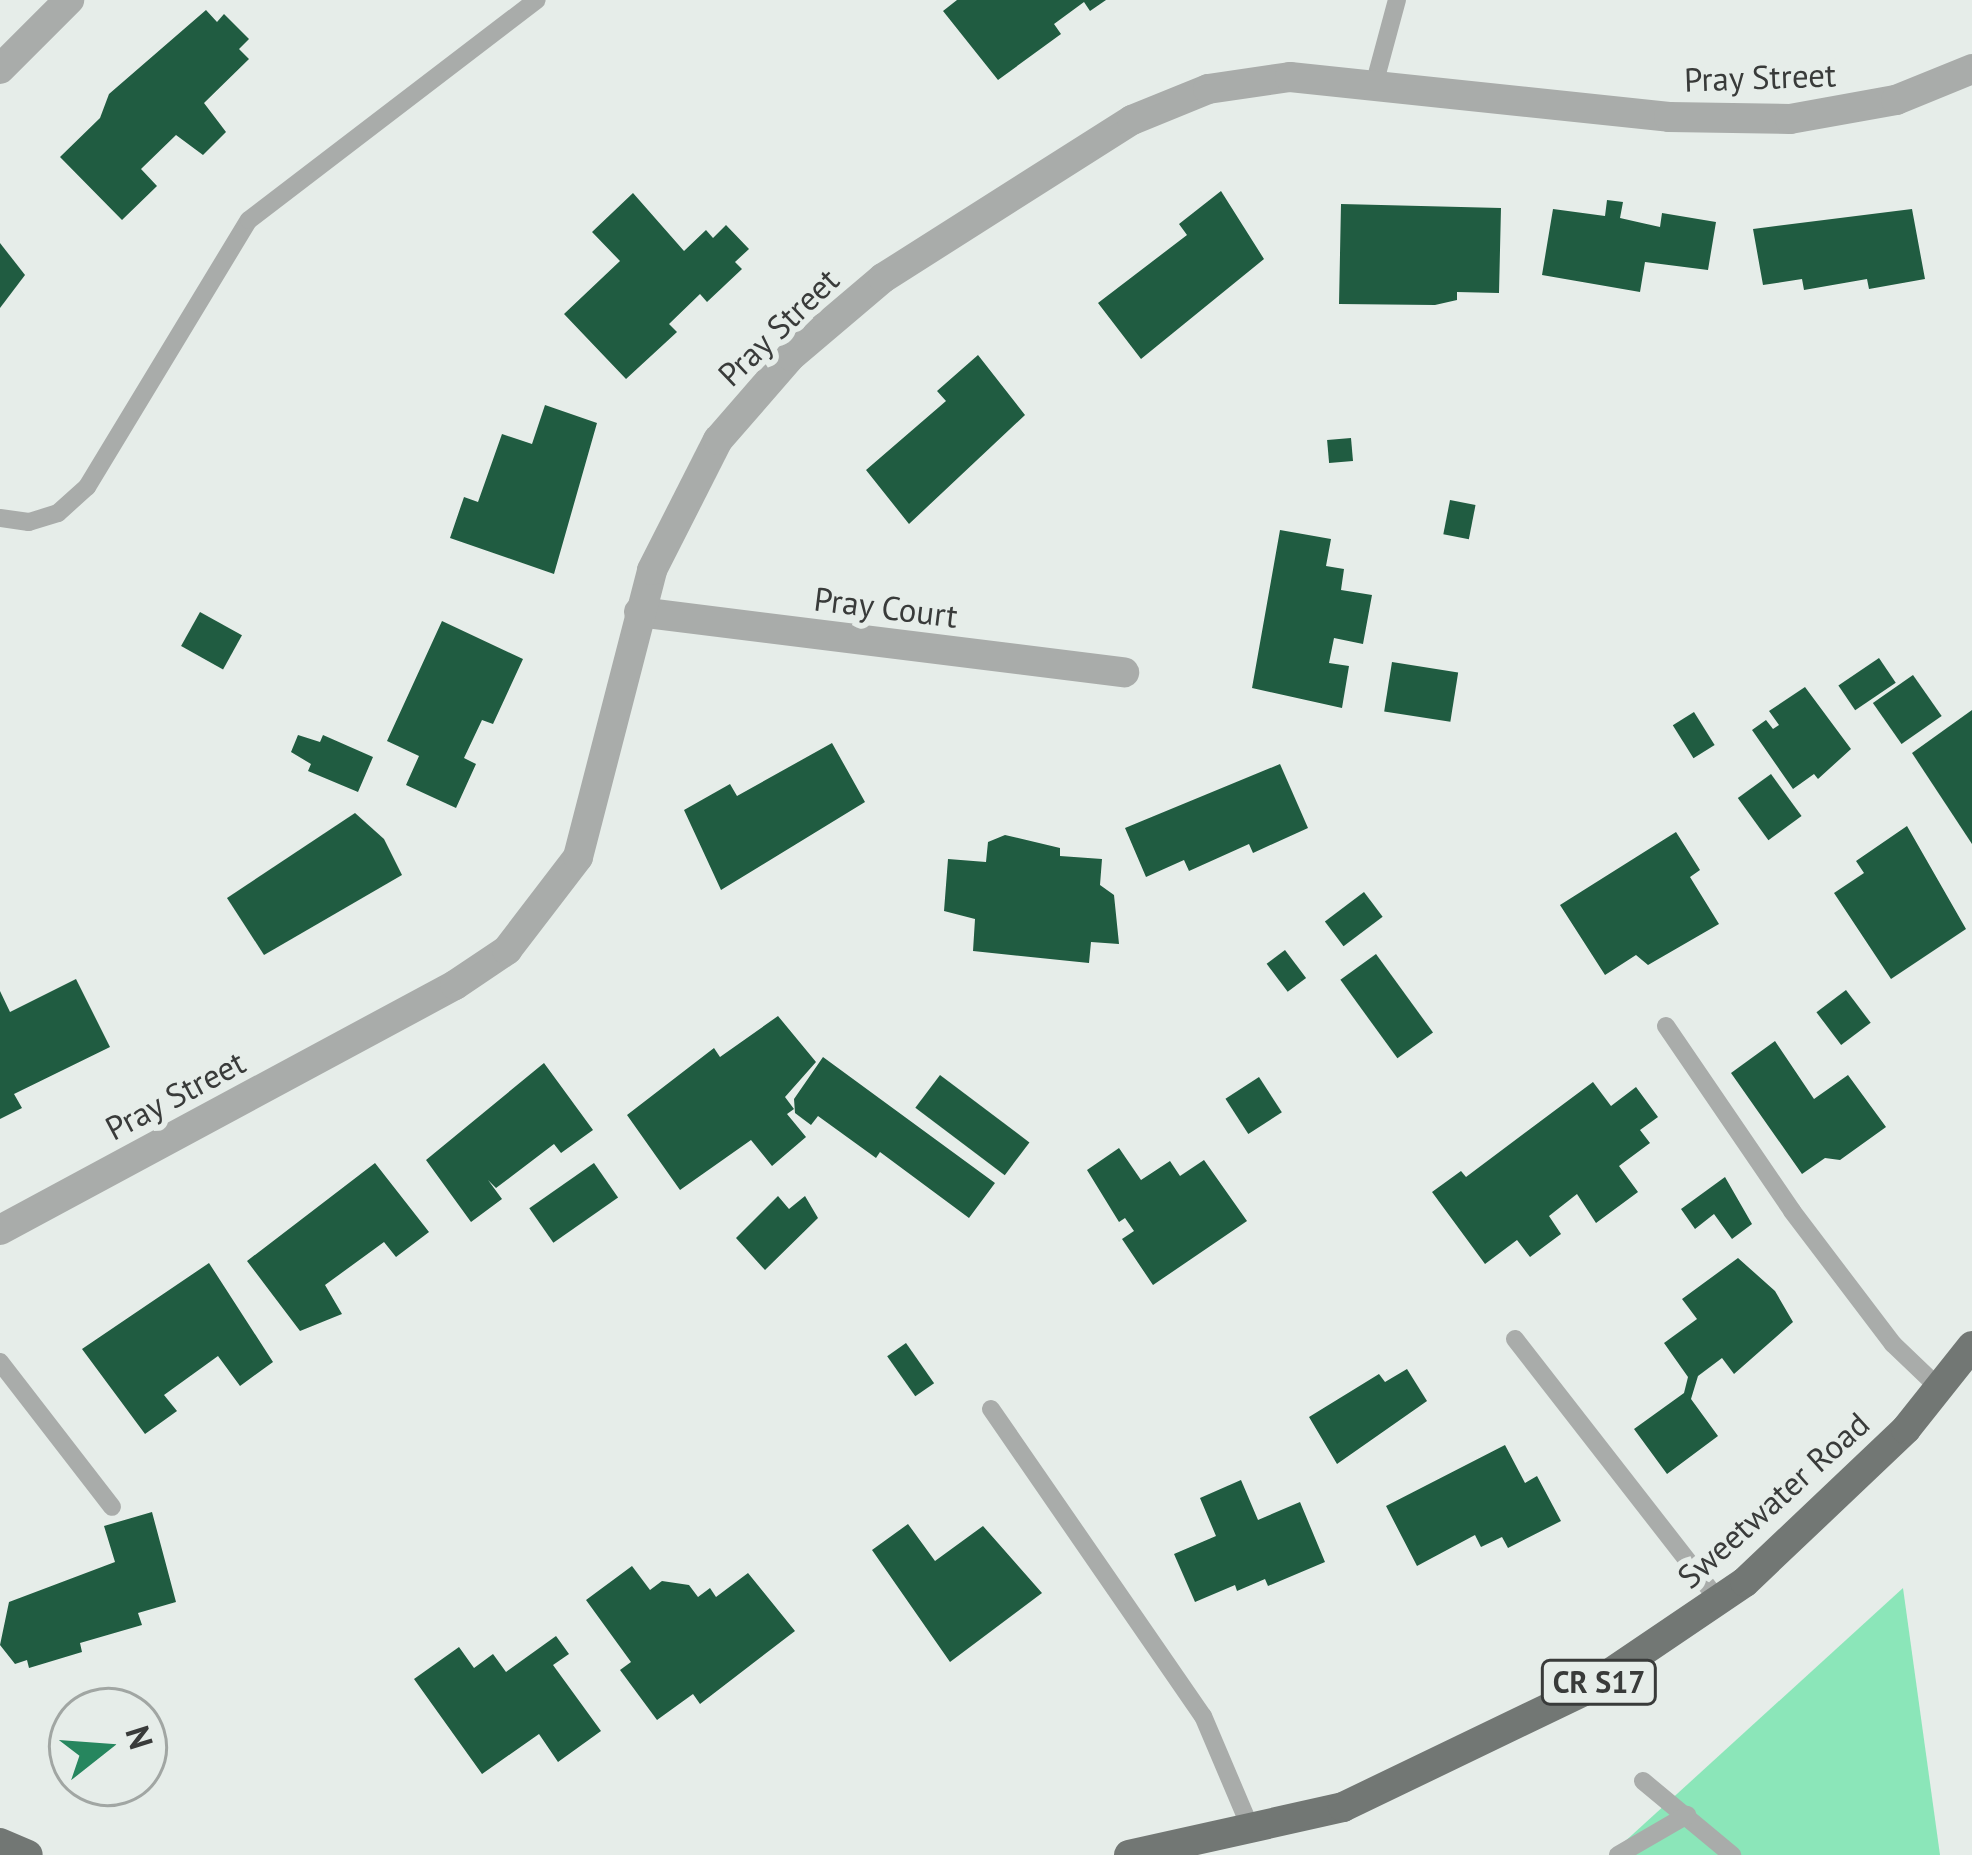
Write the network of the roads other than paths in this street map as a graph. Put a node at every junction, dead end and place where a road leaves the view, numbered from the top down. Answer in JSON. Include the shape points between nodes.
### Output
{"nodes":[{"id":1,"x":69,"y":0,"type":"edge"},
{"id":2,"x":537,"y":0,"type":"edge"},
{"id":3,"x":1397,"y":0,"type":"edge"},
{"id":4,"x":0,"y":69,"type":"edge"},
{"id":5,"x":1972,"y":70,"type":"edge"},
{"id":6,"x":1374,"y":85,"type":"junction"},
{"id":7,"x":0,"y":518,"type":"edge"},
{"id":8,"x":639,"y":612,"type":"junction"},
{"id":9,"x":1124,"y":672,"type":"dead end"},
{"id":10,"x":1666,"y":1026,"type":"dead end"},
{"id":11,"x":0,"y":1230,"type":"edge"},
{"id":12,"x":1515,"y":1339,"type":"dead end"},
{"id":13,"x":1972,"y":1346,"type":"edge"},
{"id":14,"x":0,"y":1362,"type":"edge"},
{"id":15,"x":1939,"y":1388,"type":"junction"},
{"id":16,"x":991,"y":1409,"type":"dead end"},
{"id":17,"x":112,"y":1507,"type":"dead end"},
{"id":18,"x":1719,"y":1601,"type":"junction"},
{"id":19,"x":1643,"y":1781,"type":"dead end"},
{"id":20,"x":1688,"y":1815,"type":"junction"},
{"id":21,"x":1251,"y":1828,"type":"junction"},
{"id":22,"x":0,"y":1843,"type":"edge"},
{"id":23,"x":28,"y":1855,"type":"edge"},
{"id":24,"x":1129,"y":1855,"type":"edge"},
{"id":25,"x":1618,"y":1855,"type":"edge"},
{"id":26,"x":1732,"y":1855,"type":"edge"}],
"edges":[{"from":1,"to":4,"type":"street"},
{"from":2,"to":7,"type":"lane","via":[[260,209],[87,487],[58,513]]},
{"from":3,"to":6,"type":"lane"},
{"from":5,"to":6,"type":"street","name":"Pray Street","via":[[1844,112],[1729,121]]},
{"from":6,"to":8,"type":"street","name":"Pray Street","via":[[1290,77],[1169,102],[883,278],[791,356],[718,440],[668,528]]},
{"from":8,"to":9,"type":"street","name":"Pray Court"},
{"from":8,"to":11,"type":"street","name":"Pray Street","via":[[594,817],[556,894],[507,950]]},
{"from":10,"to":15,"type":"lane","via":[[1806,1230],[1893,1344]]},
{"from":12,"to":18,"type":"lane"},
{"from":13,"to":15,"type":"main road","name":"Sweetwater Road","number":"CR S17"},
{"from":14,"to":17,"type":"lane"},
{"from":15,"to":18,"type":"main road","name":"Sweetwater Road","number":"CR S17","via":[[1906,1429]]},
{"from":16,"to":21,"type":"lane","via":[[1203,1717]]},
{"from":18,"to":21,"type":"main road","name":"Sweetwater Road","number":"CR S17","via":[[1584,1691],[1430,1772],[1343,1807]]},
{"from":19,"to":20,"type":"lane"},
{"from":20,"to":25,"type":"lane"},
{"from":20,"to":26,"type":"lane"},
{"from":21,"to":24,"type":"main road","name":"Sweetwater Road","number":"CR S17"},
{"from":22,"to":23,"type":"main road"}]}
